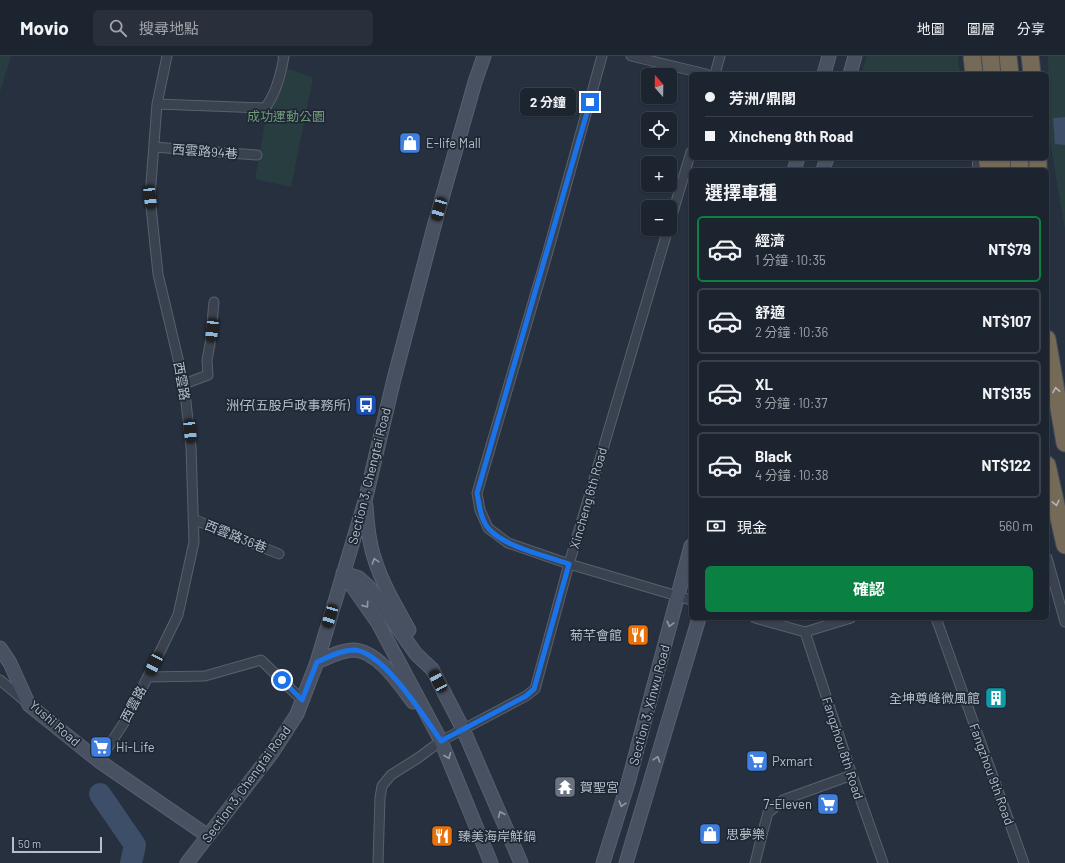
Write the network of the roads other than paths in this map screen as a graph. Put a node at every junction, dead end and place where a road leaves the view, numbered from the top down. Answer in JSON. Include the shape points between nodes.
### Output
{"nodes":[{"id":1,"x":167,"y":56,"type":"edge"},
{"id":2,"x":284,"y":56,"type":"edge"},
{"id":3,"x":484,"y":56,"type":"edge"},
{"id":4,"x":602,"y":56,"type":"edge"},
{"id":5,"x":631,"y":56,"type":"edge"},
{"id":6,"x":720,"y":56,"type":"edge"},
{"id":7,"x":829,"y":56,"type":"edge"},
{"id":8,"x":855,"y":56,"type":"edge"},
{"id":9,"x":972,"y":56,"type":"edge"},
{"id":10,"x":990,"y":56,"type":"edge"},
{"id":11,"x":1008,"y":56,"type":"edge"},
{"id":12,"x":1030,"y":56,"type":"edge"},
{"id":13,"x":698,"y":72,"type":"edge"},
{"id":14,"x":715,"y":72,"type":"edge"},
{"id":15,"x":825,"y":72,"type":"edge"},
{"id":16,"x":851,"y":72,"type":"edge"},
{"id":17,"x":974,"y":72,"type":"edge"},
{"id":18,"x":992,"y":72,"type":"edge"},
{"id":19,"x":1010,"y":72,"type":"edge"},
{"id":20,"x":1032,"y":72,"type":"edge"},
{"id":21,"x":157,"y":104,"type":"junction"},
{"id":22,"x":154,"y":147,"type":"junction"},
{"id":23,"x":257,"y":154,"type":"dead end"},
{"id":24,"x":689,"y":159,"type":"edge"},
{"id":25,"x":677,"y":200,"type":"edge"},
{"id":26,"x":666,"y":236,"type":"edge"},
{"id":27,"x":214,"y":302,"type":"dead end"},
{"id":28,"x":1049,"y":350,"type":"edge"},
{"id":29,"x":184,"y":384,"type":"junction"},
{"id":30,"x":1065,"y":442,"type":"edge"},
{"id":31,"x":1049,"y":474,"type":"edge"},
{"id":32,"x":365,"y":501,"type":"junction"},
{"id":33,"x":193,"y":519,"type":"junction"},
{"id":34,"x":1065,"y":544,"type":"edge"},
{"id":35,"x":279,"y":554,"type":"dead end"},
{"id":36,"x":689,"y":554,"type":"edge"},
{"id":37,"x":569,"y":564,"type":"junction"},
{"id":38,"x":1049,"y":565,"type":"edge"},
{"id":39,"x":343,"y":573,"type":"junction"},
{"id":40,"x":678,"y":595,"type":"junction"},
{"id":41,"x":689,"y":599,"type":"edge"},
{"id":42,"x":698,"y":620,"type":"edge"},
{"id":43,"x":762,"y":620,"type":"edge"},
{"id":44,"x":844,"y":620,"type":"edge"},
{"id":45,"x":937,"y":620,"type":"edge"},
{"id":46,"x":1065,"y":622,"type":"edge"},
{"id":47,"x":805,"y":632,"type":"junction"},
{"id":48,"x":0,"y":648,"type":"edge"},
{"id":49,"x":317,"y":662,"type":"junction"},
{"id":50,"x":432,"y":669,"type":"junction"},
{"id":51,"x":148,"y":677,"type":"junction"},
{"id":52,"x":0,"y":680,"type":"edge"},
{"id":53,"x":302,"y":700,"type":"junction"},
{"id":54,"x":29,"y":704,"type":"junction"},
{"id":55,"x":463,"y":729,"type":"junction"},
{"id":56,"x":441,"y":741,"type":"junction"},
{"id":57,"x":99,"y":761,"type":"junction"},
{"id":58,"x":852,"y":775,"type":"junction"},
{"id":59,"x":208,"y":836,"type":"junction"},
{"id":60,"x":187,"y":863,"type":"edge"},
{"id":61,"x":378,"y":863,"type":"edge"},
{"id":62,"x":491,"y":863,"type":"edge"},
{"id":63,"x":521,"y":863,"type":"edge"},
{"id":64,"x":603,"y":863,"type":"edge"},
{"id":65,"x":626,"y":863,"type":"edge"},
{"id":66,"x":755,"y":863,"type":"edge"},
{"id":67,"x":883,"y":863,"type":"edge"},
{"id":68,"x":1024,"y":863,"type":"edge"}],
"edges":[{"from":1,"to":21,"type":"street","name":"西雲路"},
{"from":2,"to":21,"type":"street","via":[[282,72],[265,108]]},
{"from":3,"to":32,"type":"main road","name":"Section 3, Chengtai Road","via":[[433,231]]},
{"from":4,"to":37,"type":"street","via":[[477,493],[480,510],[488,528],[508,543]]},
{"from":5,"to":13,"type":"street"},
{"from":6,"to":14,"type":"street"},
{"from":7,"to":15,"type":"main road"},
{"from":8,"to":16,"type":"main road"},
{"from":9,"to":17,"type":"highway","bridge":true},
{"from":10,"to":18,"type":"highway"},
{"from":11,"to":19,"type":"highway"},
{"from":12,"to":20,"type":"highway"},
{"from":21,"to":22,"type":"street","name":"西雲路"},
{"from":22,"to":23,"type":"street","name":"西雲路94巷"},
{"from":22,"to":29,"type":"street","name":"西雲路","via":[[150,197],[158,274]]},
{"from":24,"to":25,"type":"street"},
{"from":26,"to":37,"type":"street","name":"Xincheng 6th Road"},
{"from":27,"to":29,"type":"street","via":[[207,360],[208,375]]},
{"from":30,"to":28,"type":"highway","one_way":true},
{"from":29,"to":33,"type":"street","name":"西雲路","via":[[191,447]]},
{"from":31,"to":34,"type":"highway","one_way":true},
{"from":32,"to":39,"type":"main road","name":"Section 3, Chengtai Road"},
{"from":50,"to":32,"type":"main road","one_way":true,"via":[[380,574],[371,546]]},
{"from":33,"to":35,"type":"street","name":"西雲路36巷"},
{"from":33,"to":51,"type":"street","name":"西雲路","via":[[194,542],[178,615]]},
{"from":36,"to":40,"type":"main road","name":"Section 3, Xinwu Road"},
{"from":37,"to":40,"type":"street"},
{"from":37,"to":55,"type":"street","name":"Xincheng 6th Road","via":[[534,689],[526,696]]},
{"from":38,"to":46,"type":"street"},
{"from":39,"to":49,"type":"main road","name":"Section 3, Chengtai Road"},
{"from":39,"to":50,"type":"main road","via":[[359,578],[369,587],[416,654]]},
{"from":39,"to":56,"type":"main road","one_way":true,"via":[[378,623]]},
{"from":40,"to":41,"type":"street"},
{"from":40,"to":64,"type":"main road","name":"Section 3, Xinwu Road","one_way":true,"via":[[628,784]]},
{"from":65,"to":42,"type":"main road","name":"Section 3, Xinwu Road","one_way":true},
{"from":43,"to":47,"type":"street"},
{"from":44,"to":47,"type":"street"},
{"from":45,"to":68,"type":"street","name":"Fangzhou 9th Road"},
{"from":47,"to":58,"type":"street","name":"Fangzhou 8th Road"},
{"from":48,"to":54,"type":"main road","name":"Yushi Road"},
{"from":49,"to":53,"type":"main road","name":"Section 3, Chengtai Road"},
{"from":49,"to":56,"type":"main road","via":[[340,652],[355,650],[370,655],[397,681]]},
{"from":50,"to":55,"type":"main road"},
{"from":51,"to":53,"type":"street","via":[[205,676],[261,660]]},
{"from":51,"to":57,"type":"street","name":"西雲路","via":[[129,715]]},
{"from":52,"to":54,"type":"street"},
{"from":53,"to":59,"type":"main road","name":"Section 3, Chengtai Road","via":[[297,714],[272,753]]},
{"from":54,"to":57,"type":"main road","name":"Yushi Road"},
{"from":55,"to":56,"type":"street","name":"Xincheng 6th Road"},
{"from":63,"to":55,"type":"main road","one_way":true},
{"from":56,"to":61,"type":"street","name":"Xincheng 6th Road","via":[[391,775],[382,786]]},
{"from":56,"to":62,"type":"main road","one_way":true},
{"from":57,"to":59,"type":"main road","name":"Yushi Road"},
{"from":58,"to":66,"type":"street","via":[[783,800],[768,813]]},
{"from":58,"to":67,"type":"street","name":"Fangzhou 8th Road"},
{"from":59,"to":60,"type":"main road","name":"Section 3, Chengtai Road"}]}
